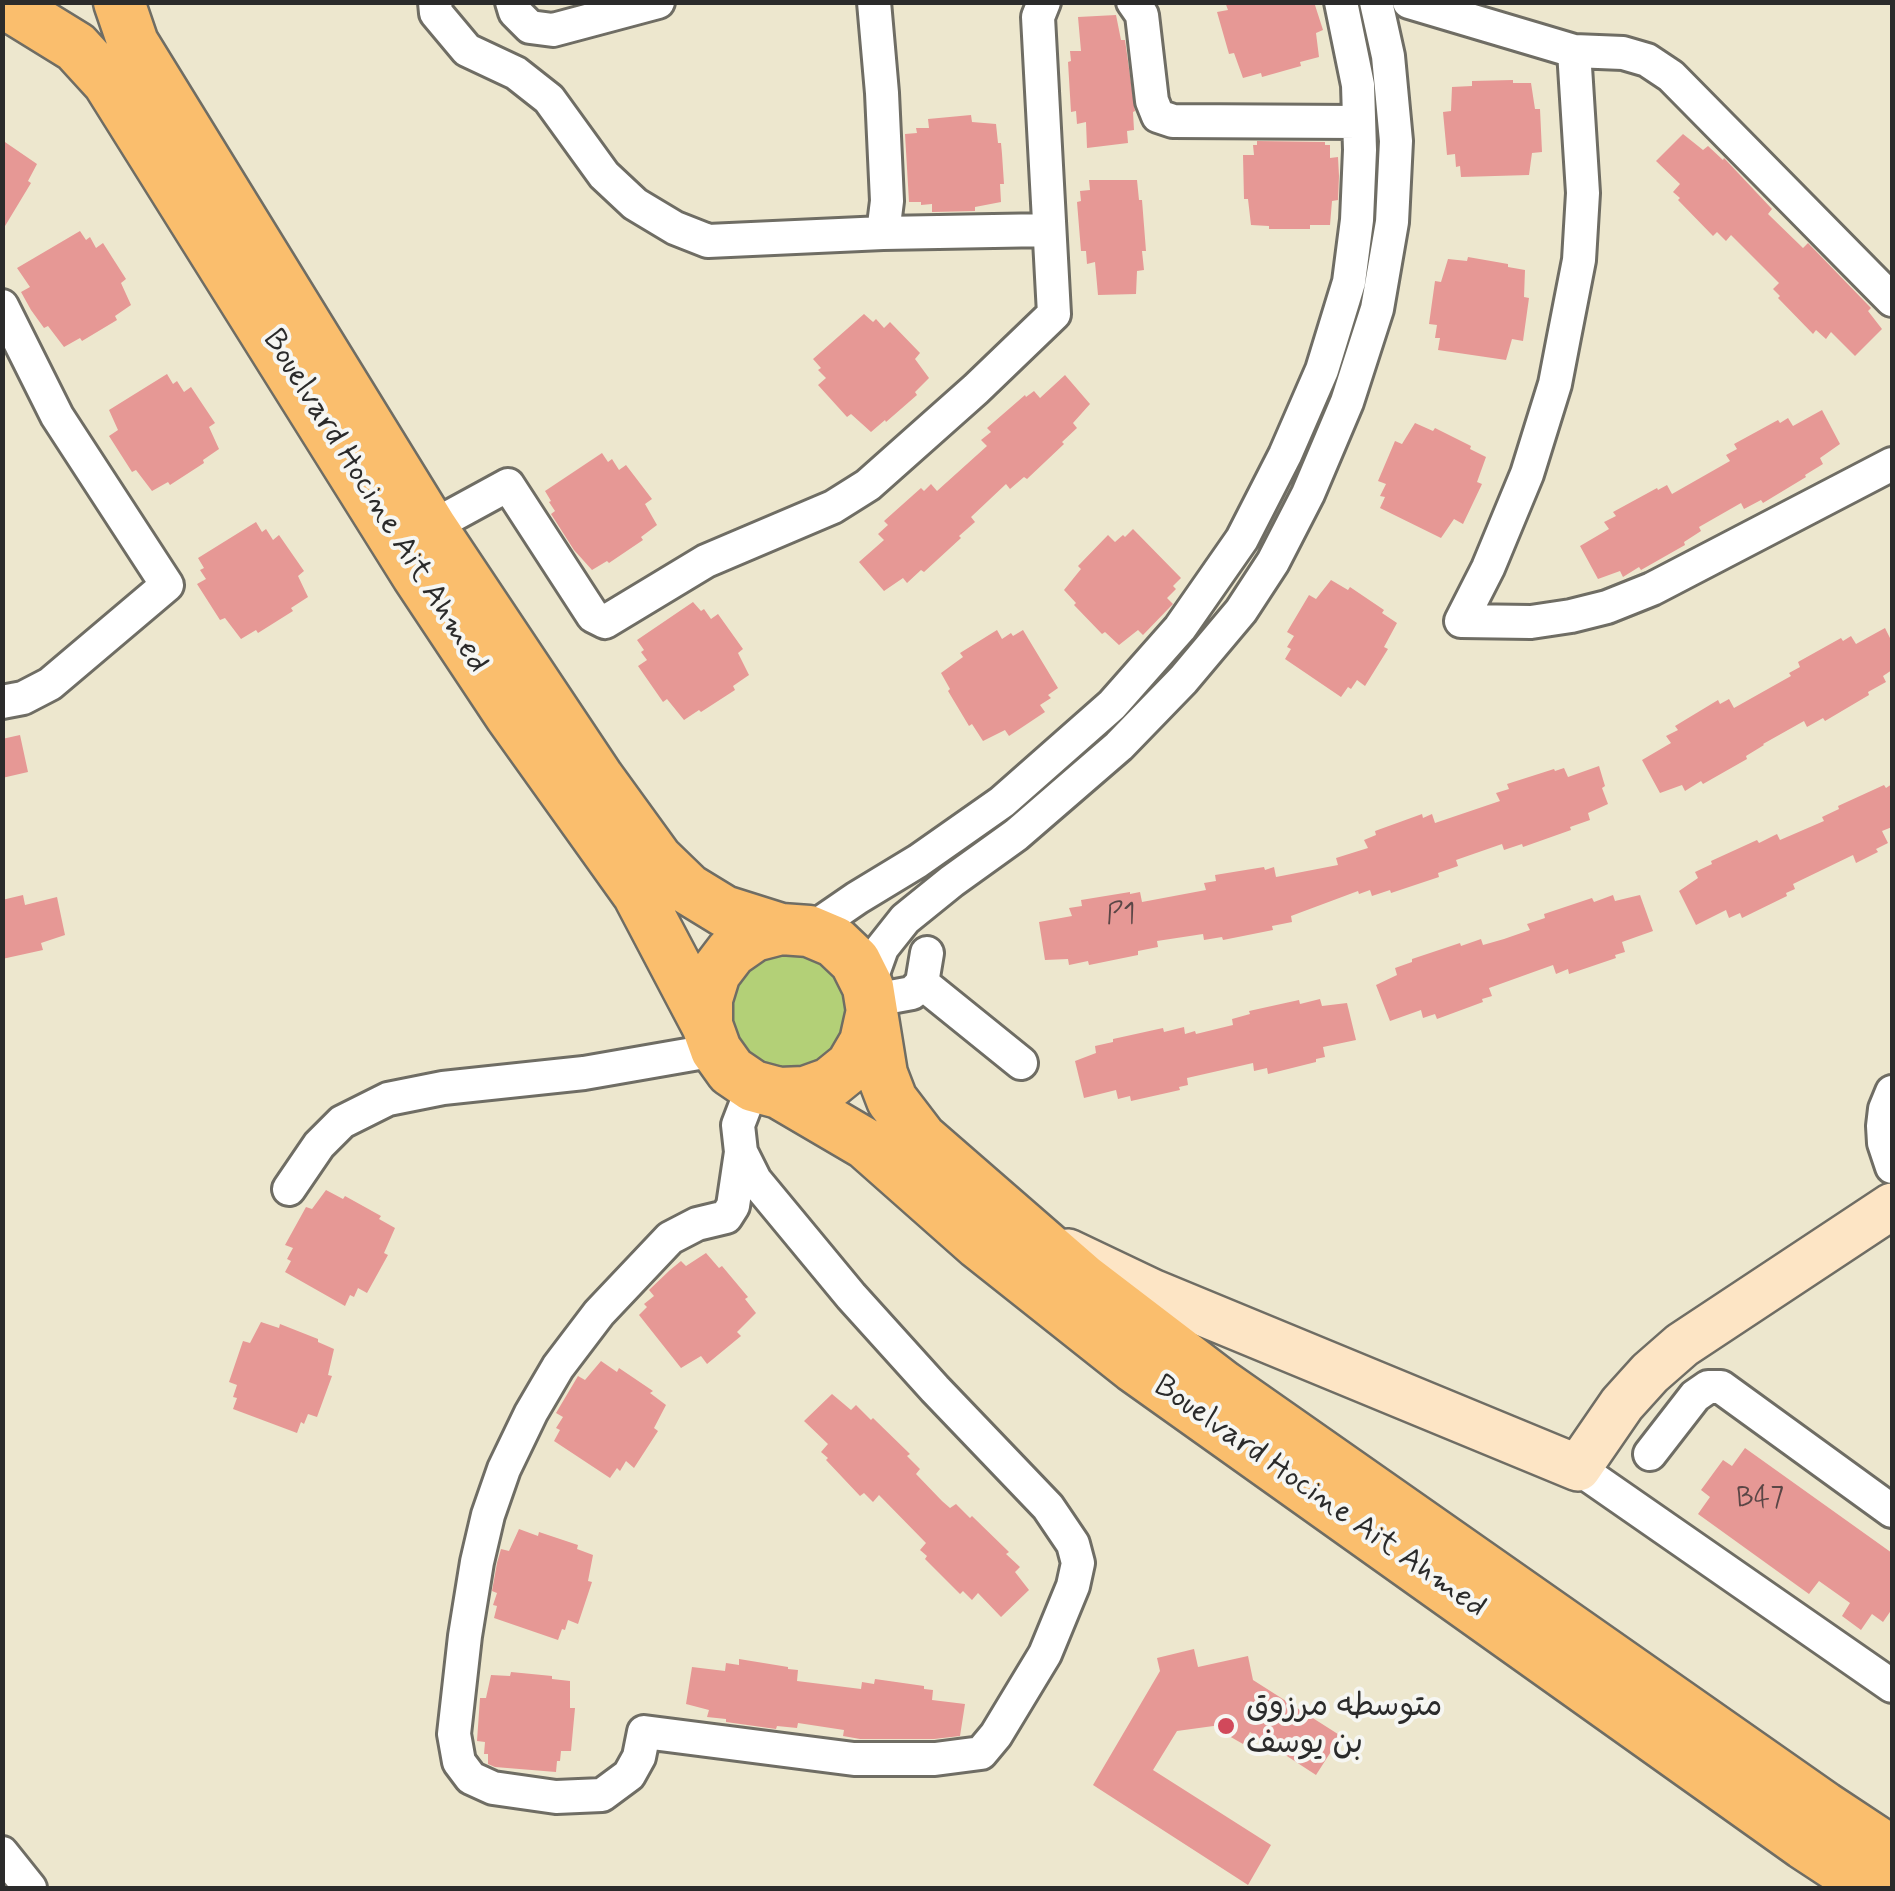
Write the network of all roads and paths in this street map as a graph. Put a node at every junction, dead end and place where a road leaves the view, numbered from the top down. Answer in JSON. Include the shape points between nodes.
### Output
{"nodes":[{"id":1,"x":78,"y":2,"type":"edge"},
{"id":2,"x":119,"y":2,"type":"edge"},
{"id":3,"x":435,"y":2,"type":"edge"},
{"id":4,"x":512,"y":2,"type":"edge"},
{"id":5,"x":658,"y":2,"type":"edge"},
{"id":6,"x":874,"y":2,"type":"edge"},
{"id":7,"x":1044,"y":2,"type":"edge"},
{"id":8,"x":1133,"y":2,"type":"edge"},
{"id":9,"x":1341,"y":2,"type":"edge"},
{"id":10,"x":1376,"y":2,"type":"edge"},
{"id":11,"x":1409,"y":2,"type":"edge"},
{"id":12,"x":6,"y":5,"type":"edge"},
{"id":13,"x":1574,"y":51,"type":"junction"},
{"id":14,"x":1359,"y":122,"type":"junction"},
{"id":15,"x":1049,"y":230,"type":"junction"},
{"id":16,"x":883,"y":233,"type":"junction"},
{"id":17,"x":1892,"y":300,"type":"edge"},
{"id":18,"x":2,"y":306,"type":"edge"},
{"id":19,"x":1892,"y":464,"type":"edge"},
{"id":20,"x":431,"y":526,"type":"junction"},
{"id":21,"x":2,"y":702,"type":"edge"},
{"id":22,"x":795,"y":930,"type":"junction"},
{"id":23,"x":869,"y":1001,"type":"junction"},
{"id":24,"x":711,"y":1038,"type":"junction"},
{"id":25,"x":1021,"y":1063,"type":"dead end"},
{"id":26,"x":766,"y":1090,"type":"junction"},
{"id":27,"x":1892,"y":1092,"type":"edge"},
{"id":28,"x":742,"y":1152,"type":"junction"},
{"id":29,"x":1892,"y":1168,"type":"edge"},
{"id":30,"x":289,"y":1188,"type":"dead end"},
{"id":31,"x":1892,"y":1206,"type":"edge"},
{"id":32,"x":1036,"y":1238,"type":"junction"},
{"id":33,"x":1650,"y":1454,"type":"dead end"},
{"id":34,"x":1578,"y":1468,"type":"junction"},
{"id":35,"x":1892,"y":1511,"type":"edge"},
{"id":36,"x":1892,"y":1686,"type":"edge"},
{"id":37,"x":1892,"y":1852,"type":"edge"},
{"id":38,"x":2,"y":1853,"type":"edge"},
{"id":39,"x":30,"y":1888,"type":"edge"},
{"id":40,"x":1871,"y":1888,"type":"edge"}],
"edges":[{"from":1,"to":12,"type":"main road","via":[[41,12]]},
{"from":2,"to":20,"type":"main road","via":[[133,43]]},
{"from":3,"to":16,"type":"street","via":[[436,13],[468,50],[516,73],[549,99],[604,175],[675,228],[708,241]]},
{"from":4,"to":5,"type":"street","via":[[530,27],[553,30]]},
{"from":6,"to":16,"type":"street","via":[[887,201]]},
{"from":7,"to":15,"type":"street","via":[[1038,17]]},
{"from":8,"to":14,"type":"street","via":[[1142,15],[1158,116],[1174,122]]},
{"from":9,"to":14,"type":"street"},
{"from":10,"to":23,"type":"street","via":[[1396,141],[1392,222],[1377,309],[1348,402],[1308,494],[1241,611],[1183,680],[1090,772],[905,919],[882,948]]},
{"from":11,"to":13,"type":"street"},
{"from":12,"to":24,"type":"main road","name":"Bouelvard Hocine Ait Ahmed","via":[[76,47],[108,82],[417,576],[638,894]]},
{"from":13,"to":17,"type":"street","via":[[1647,60],[1671,76]]},
{"from":13,"to":19,"type":"street","via":[[1584,193],[1579,260],[1555,384],[1527,474],[1461,621],[1531,622],[1607,607]]},
{"from":14,"to":22,"type":"street","via":[[1349,282],[1322,370],[1242,540],[1180,628],[1112,704],[1002,802],[918,861]]},
{"from":15,"to":16,"type":"street"},
{"from":15,"to":20,"type":"street","via":[[1054,314],[976,389],[868,485],[833,507],[706,561],[619,616],[605,622],[594,616],[508,485]]},
{"from":18,"to":21,"type":"street","via":[[58,416],[167,585],[50,684]]},
{"from":20,"to":22,"type":"main road","via":[[658,859],[724,911]]},
{"from":22,"to":23,"type":"main road","via":[[845,952]]},
{"from":22,"to":24,"type":"main road","via":[[754,936],[731,952],[707,998]]},
{"from":23,"to":25,"type":"street","via":[[912,993],[924,968]]},
{"from":23,"to":26,"type":"main road","via":[[865,1042],[850,1066],[805,1092]]},
{"from":23,"to":32,"type":"main road","via":[[892,1100],[921,1138]]},
{"from":24,"to":26,"type":"main road","via":[[732,1071]]},
{"from":24,"to":30,"type":"street","via":[[584,1074],[388,1099],[342,1122]]},
{"from":26,"to":28,"type":"street","via":[[738,1125]]},
{"from":26,"to":40,"type":"main road","name":"Bouelvard Hocine Ait Ahmed","via":[[866,1144],[1134,1367]]},
{"from":27,"to":29,"type":"street","via":[[1883,1126]]},
{"from":28,"to":28,"type":"street","via":[[726,1217],[670,1238],[599,1313],[558,1367],[504,1470],[478,1562],[454,1734],[470,1778],[493,1788],[602,1795],[630,1776],[644,1732],[854,1759],[981,1753],[1045,1654],[1073,1586],[1073,1544],[1048,1506],[851,1296],[756,1180]]},
{"from":31,"to":34,"type":"street","via":[[1682,1345],[1622,1404]]},
{"from":32,"to":34,"type":"street"},
{"from":32,"to":37,"type":"main road","via":[[1223,1386]]},
{"from":33,"to":35,"type":"street","via":[[1700,1391],[1714,1386]]},
{"from":34,"to":36,"type":"street"},
{"from":38,"to":39,"type":"street"}]}
